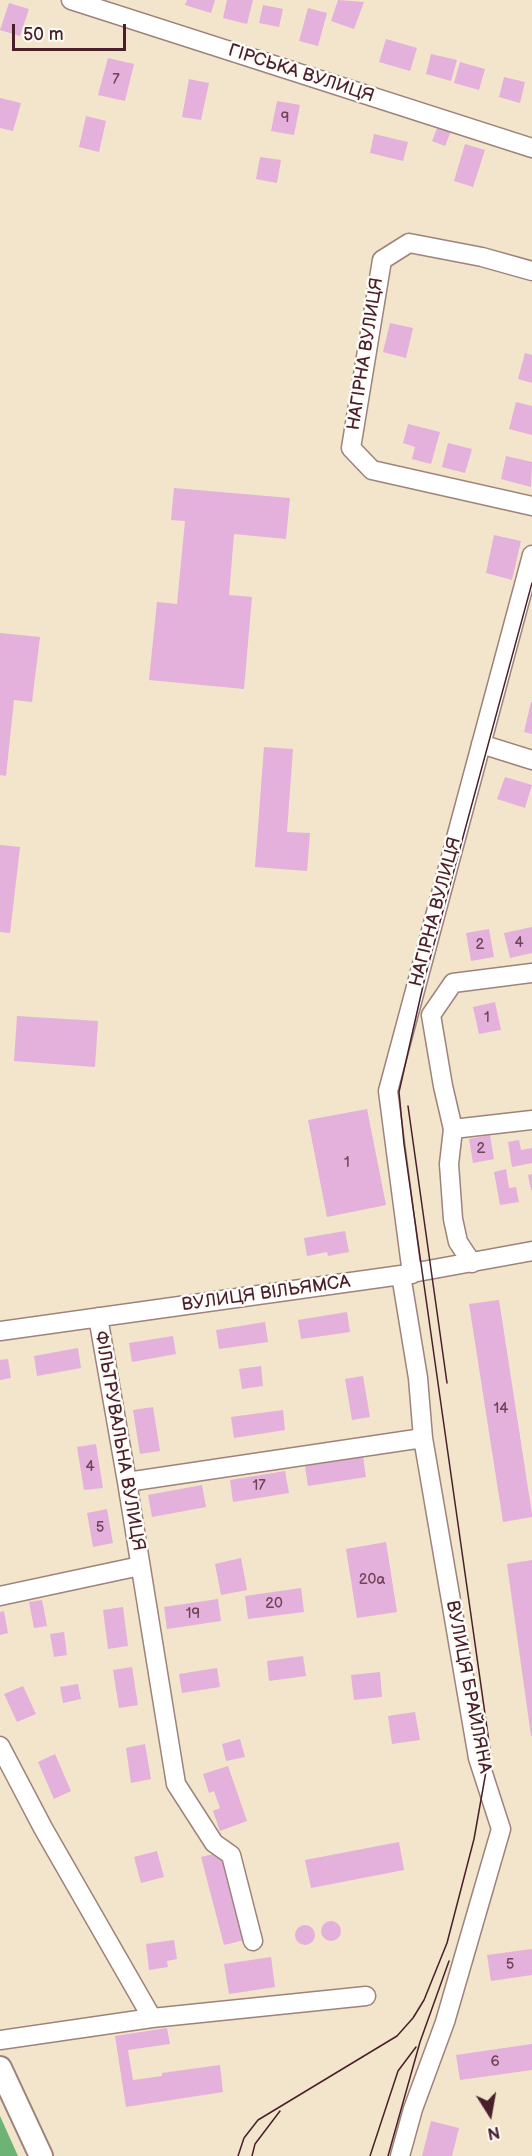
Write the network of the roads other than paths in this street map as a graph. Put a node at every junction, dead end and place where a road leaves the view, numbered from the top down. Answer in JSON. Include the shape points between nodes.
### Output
{"nodes":[{"id":1,"x":70,"y":0,"type":"edge"},
{"id":2,"x":92,"y":3,"type":"edge"},
{"id":3,"x":532,"y":148,"type":"edge"},
{"id":4,"x":532,"y":272,"type":"edge"},
{"id":5,"x":532,"y":506,"type":"edge"},
{"id":6,"x":532,"y":555,"type":"edge"},
{"id":7,"x":481,"y":744,"type":"junction"},
{"id":8,"x":532,"y":760,"type":"edge"},
{"id":9,"x":532,"y":972,"type":"edge"},
{"id":10,"x":532,"y":1120,"type":"edge"},
{"id":11,"x":453,"y":1129,"type":"junction"},
{"id":12,"x":532,"y":1251,"type":"edge"},
{"id":13,"x":472,"y":1263,"type":"junction"},
{"id":14,"x":407,"y":1274,"type":"junction"},
{"id":15,"x":98,"y":1317,"type":"junction"},
{"id":16,"x":0,"y":1330,"type":"edge"},
{"id":17,"x":423,"y":1438,"type":"junction"},
{"id":18,"x":127,"y":1482,"type":"junction"},
{"id":19,"x":140,"y":1566,"type":"junction"},
{"id":20,"x":0,"y":1596,"type":"edge"},
{"id":21,"x":0,"y":1746,"type":"edge"},
{"id":22,"x":253,"y":1941,"type":"dead end"},
{"id":23,"x":366,"y":1996,"type":"dead end"},
{"id":24,"x":152,"y":2018,"type":"junction"},
{"id":25,"x":0,"y":2040,"type":"edge"},
{"id":26,"x":0,"y":2068,"type":"edge"},
{"id":27,"x":41,"y":2156,"type":"edge"},
{"id":28,"x":400,"y":2156,"type":"edge"}],
"edges":[{"from":1,"to":2,"type":"street","name":"ГІРСЬКА ВУЛИЦЯ"},
{"from":2,"to":3,"type":"street","name":"ГІРСЬКА ВУЛИЦЯ"},
{"from":4,"to":5,"type":"street","name":"НАГІРНА ВУЛИЦЯ","via":[[482,257],[409,243],[382,260],[351,448],[372,470]]},
{"from":6,"to":7,"type":"street","name":"НАГІРНА ВУЛИЦЯ"},
{"from":7,"to":8,"type":"street"},
{"from":7,"to":14,"type":"street","name":"НАГІРНА ВУЛИЦЯ","via":[[388,1091]]},
{"from":9,"to":11,"type":"street","via":[[453,983],[431,1015]]},
{"from":10,"to":11,"type":"street"},
{"from":11,"to":13,"type":"street","via":[[449,1164],[453,1219],[458,1242]]},
{"from":12,"to":13,"type":"street","name":"ВУЛИЦЯ ВІЛЬЯМСА"},
{"from":13,"to":14,"type":"street","name":"ВУЛИЦЯ ВІЛЬЯМСА"},
{"from":14,"to":15,"type":"street","name":"ВУЛИЦЯ ВІЛЬЯМСА"},
{"from":14,"to":17,"type":"street","name":"ВУЛИЦЯ БРАЙЛЯНА"},
{"from":15,"to":16,"type":"street","name":"ВУЛИЦЯ ВІЛЬЯМСА"},
{"from":15,"to":18,"type":"street","name":"ФІЛЬТРУВАЛЬНА ВУЛИЦЯ"},
{"from":17,"to":18,"type":"street"},
{"from":17,"to":28,"type":"street","name":"ВУЛИЦЯ БРАЙЛЯНА","via":[[478,1758],[501,1829],[445,2022]]},
{"from":18,"to":19,"type":"street","name":"ФІЛЬТРУВАЛЬНА ВУЛИЦЯ"},
{"from":19,"to":20,"type":"street","name":"ФІЛЬТРУВАЛЬНА ВУЛИЦЯ"},
{"from":19,"to":22,"type":"street","name":"ФІЛЬТРУВАЛЬНА ВУЛИЦЯ","via":[[176,1784],[214,1843],[231,1854]]},
{"from":21,"to":24,"type":"street"},
{"from":23,"to":24,"type":"street"},
{"from":24,"to":25,"type":"street"},
{"from":26,"to":27,"type":"main road"}]}
